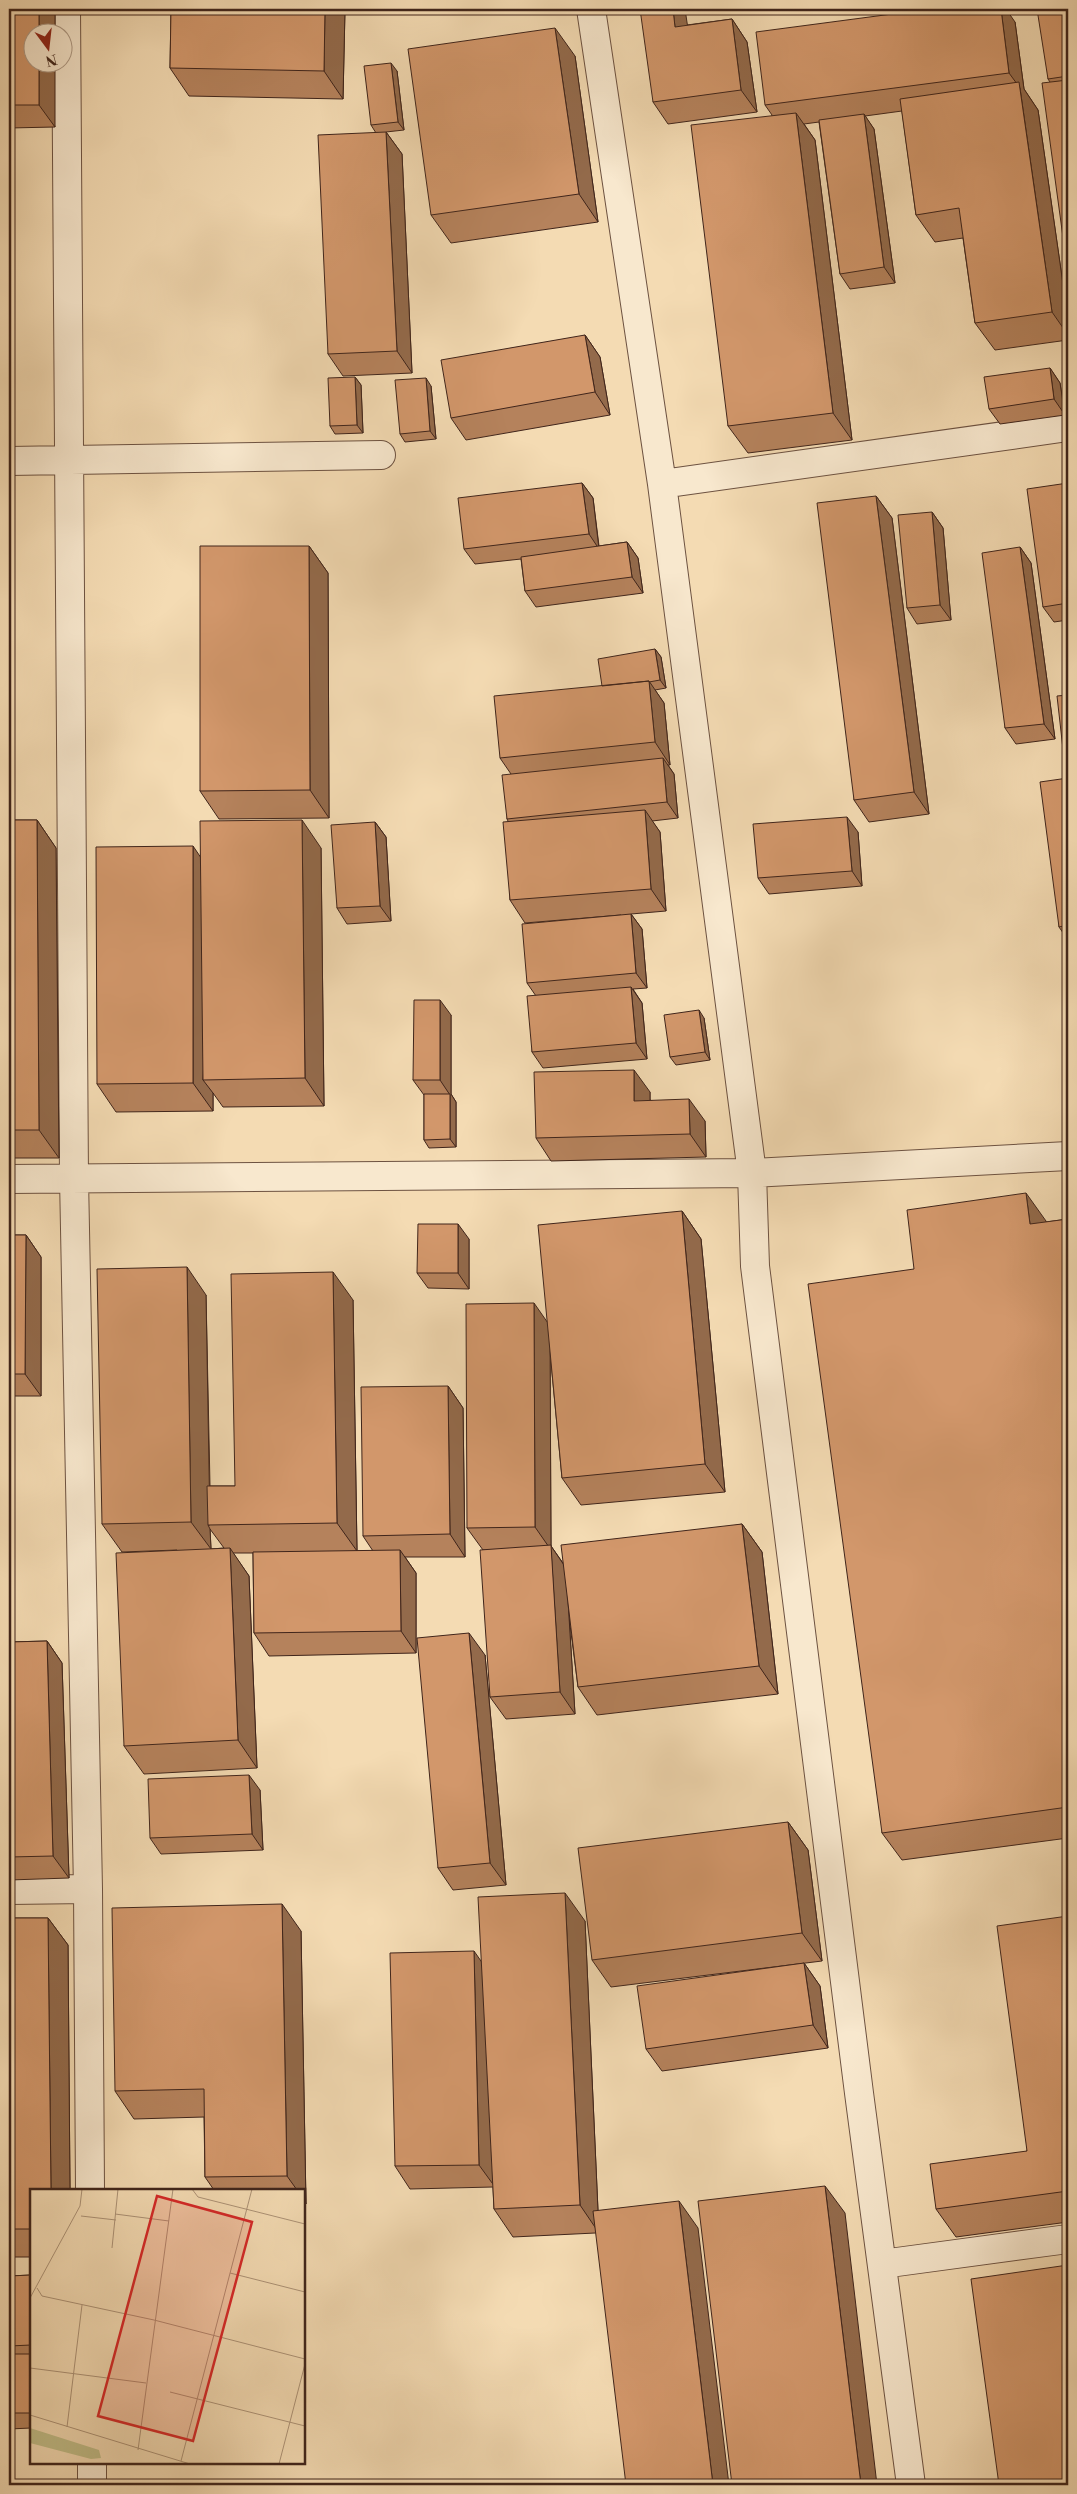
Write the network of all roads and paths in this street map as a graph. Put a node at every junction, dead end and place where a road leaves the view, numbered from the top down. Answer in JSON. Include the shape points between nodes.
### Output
{"nodes":[{"id":1,"x":66,"y":9,"type":"edge"},
{"id":2,"x":591,"y":9,"type":"edge"},
{"id":3,"x":1068,"y":427,"type":"edge"},
{"id":4,"x":381,"y":455,"type":"dead end"},
{"id":5,"x":68,"y":460,"type":"junction"},
{"id":6,"x":9,"y":461,"type":"edge"},
{"id":7,"x":662,"y":484,"type":"junction"},
{"id":8,"x":1068,"y":1156,"type":"edge"},
{"id":9,"x":752,"y":1173,"type":"junction"},
{"id":10,"x":74,"y":1178,"type":"junction"},
{"id":11,"x":9,"y":1179,"type":"edge"},
{"id":12,"x":88,"y":1889,"type":"junction"},
{"id":13,"x":9,"y":1890,"type":"edge"},
{"id":14,"x":90,"y":2189,"type":"edge"},
{"id":15,"x":1068,"y":2239,"type":"edge"},
{"id":16,"x":882,"y":2264,"type":"junction"},
{"id":17,"x":92,"y":2464,"type":"edge"},
{"id":18,"x":92,"y":2485,"type":"edge"},
{"id":19,"x":912,"y":2485,"type":"edge"}],
"edges":[{"from":1,"to":5,"type":"street"},
{"from":2,"to":7,"type":"street"},
{"from":3,"to":7,"type":"street"},
{"from":4,"to":5,"type":"street"},
{"from":5,"to":6,"type":"street"},
{"from":5,"to":10,"type":"street"},
{"from":7,"to":9,"type":"street"},
{"from":8,"to":9,"type":"street"},
{"from":9,"to":10,"type":"street"},
{"from":9,"to":16,"type":"street","via":[[755,1266]]},
{"from":10,"to":11,"type":"street"},
{"from":10,"to":12,"type":"street"},
{"from":12,"to":13,"type":"street"},
{"from":12,"to":14,"type":"street"},
{"from":15,"to":16,"type":"street"},
{"from":16,"to":19,"type":"street"},
{"from":17,"to":18,"type":"street"}]}
